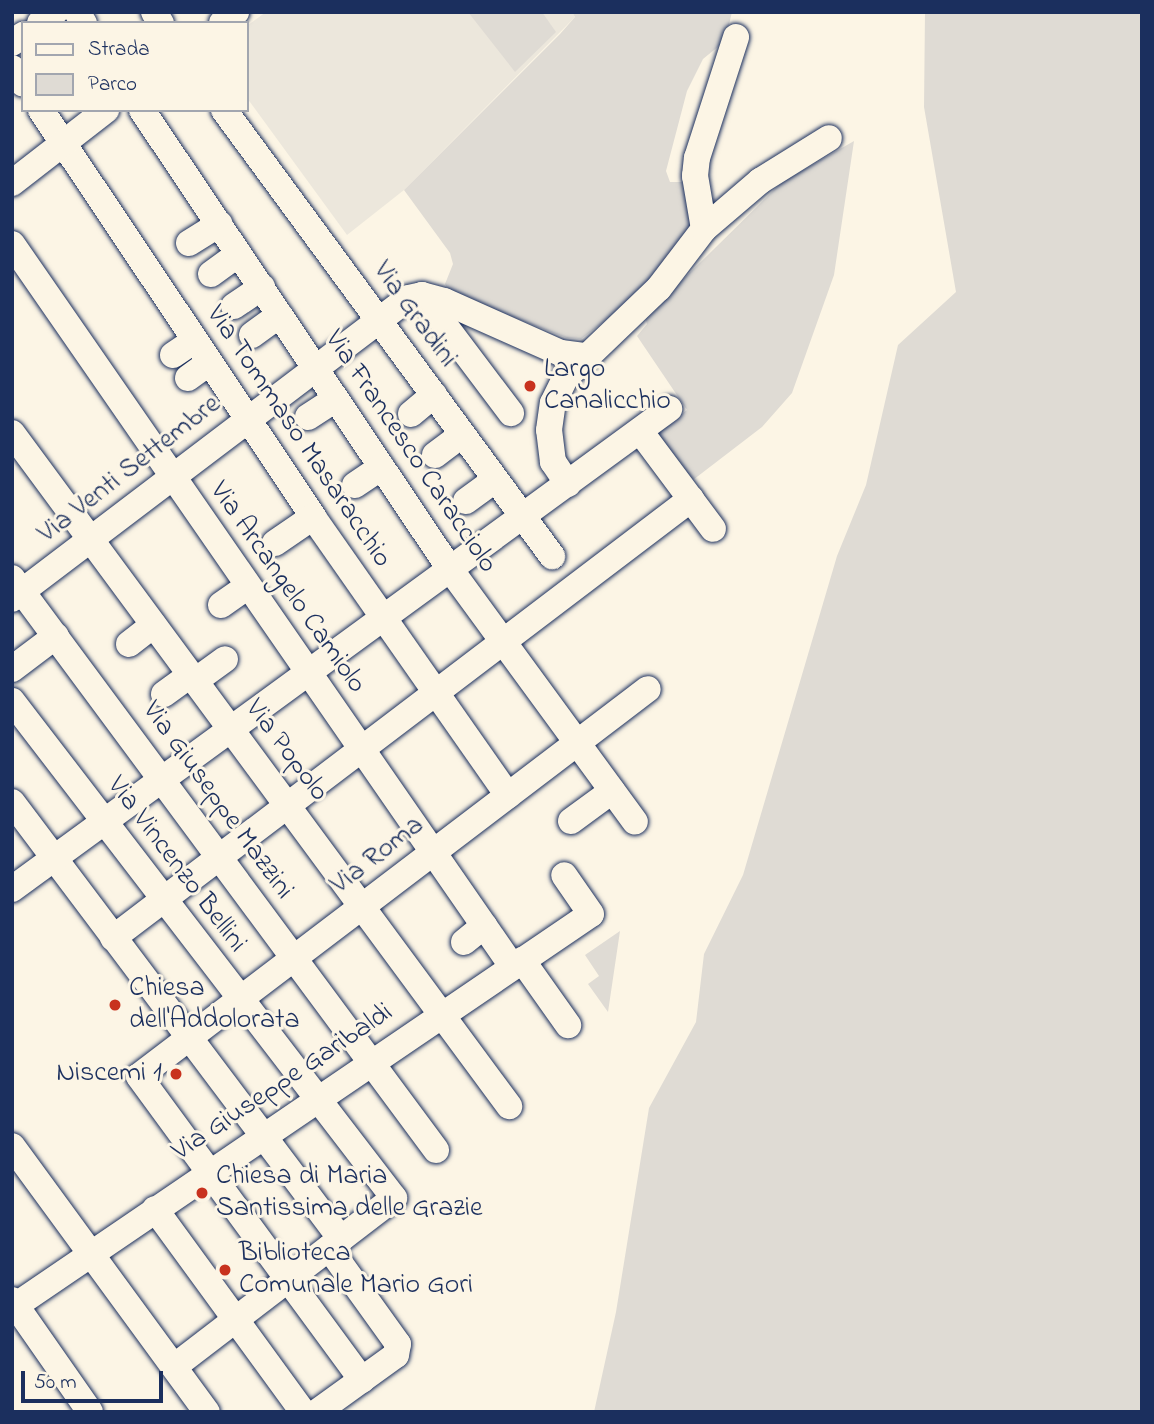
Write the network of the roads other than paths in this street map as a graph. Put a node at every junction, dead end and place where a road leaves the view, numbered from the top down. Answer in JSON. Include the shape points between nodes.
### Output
{"nodes":[{"id":1,"x":736,"y":37,"type":"dead end"},
{"id":2,"x":42,"y":112,"type":"edge"},
{"id":3,"x":103,"y":112,"type":"edge"},
{"id":4,"x":143,"y":112,"type":"edge"},
{"id":5,"x":225,"y":112,"type":"edge"},
{"id":6,"x":829,"y":138,"type":"dead end"},
{"id":7,"x":63,"y":144,"type":"junction"},
{"id":8,"x":25,"y":183,"type":"edge"},
{"id":9,"x":219,"y":224,"type":"junction"},
{"id":10,"x":704,"y":229,"type":"junction"},
{"id":11,"x":189,"y":243,"type":"dead end"},
{"id":12,"x":12,"y":244,"type":"edge"},
{"id":13,"x":239,"y":254,"type":"junction"},
{"id":14,"x":211,"y":274,"type":"dead end"},
{"id":15,"x":262,"y":287,"type":"junction"},
{"id":16,"x":422,"y":295,"type":"junction"},
{"id":17,"x":233,"y":306,"type":"dead end"},
{"id":18,"x":280,"y":314,"type":"junction"},
{"id":19,"x":378,"y":320,"type":"junction"},
{"id":20,"x":252,"y":335,"type":"dead end"},
{"id":21,"x":584,"y":356,"type":"junction"},
{"id":22,"x":315,"y":368,"type":"junction"},
{"id":23,"x":434,"y":396,"type":"junction"},
{"id":24,"x":336,"y":399,"type":"junction"},
{"id":25,"x":669,"y":409,"type":"dead end"},
{"id":26,"x":511,"y":413,"type":"dead end"},
{"id":27,"x":411,"y":414,"type":"dead end"},
{"id":28,"x":308,"y":418,"type":"dead end"},
{"id":29,"x":247,"y":419,"type":"junction"},
{"id":30,"x":640,"y":431,"type":"junction"},
{"id":31,"x":12,"y":433,"type":"edge"},
{"id":32,"x":462,"y":435,"type":"junction"},
{"id":33,"x":435,"y":454,"type":"dead end"},
{"id":34,"x":382,"y":467,"type":"junction"},
{"id":35,"x":171,"y":477,"type":"junction"},
{"id":36,"x":495,"y":480,"type":"junction"},
{"id":37,"x":568,"y":484,"type":"junction"},
{"id":38,"x":355,"y":485,"type":"dead end"},
{"id":39,"x":686,"y":497,"type":"junction"},
{"id":40,"x":466,"y":501,"type":"dead end"},
{"id":41,"x":313,"y":517,"type":"junction"},
{"id":42,"x":522,"y":517,"type":"junction"},
{"id":43,"x":713,"y":529,"type":"dead end"},
{"id":44,"x":90,"y":541,"type":"junction"},
{"id":45,"x":275,"y":542,"type":"dead end"},
{"id":46,"x":552,"y":556,"type":"dead end"},
{"id":47,"x":450,"y":569,"type":"junction"},
{"id":48,"x":247,"y":587,"type":"junction"},
{"id":49,"x":16,"y":589,"type":"edge"},
{"id":50,"x":220,"y":606,"type":"dead end"},
{"id":51,"x":383,"y":619,"type":"junction"},
{"id":52,"x":153,"y":625,"type":"junction"},
{"id":53,"x":56,"y":636,"type":"junction"},
{"id":54,"x":501,"y":642,"type":"junction"},
{"id":55,"x":129,"y":644,"type":"dead end"},
{"id":56,"x":225,"y":659,"type":"dead end"},
{"id":57,"x":12,"y":669,"type":"edge"},
{"id":58,"x":307,"y":673,"type":"junction"},
{"id":59,"x":192,"y":678,"type":"junction"},
{"id":60,"x":648,"y":689,"type":"dead end"},
{"id":61,"x":434,"y":691,"type":"junction"},
{"id":62,"x":164,"y":694,"type":"dead end"},
{"id":63,"x":12,"y":701,"type":"edge"},
{"id":64,"x":230,"y":729,"type":"junction"},
{"id":65,"x":576,"y":743,"type":"junction"},
{"id":66,"x":359,"y":748,"type":"junction"},
{"id":67,"x":161,"y":779,"type":"junction"},
{"id":68,"x":612,"y":791,"type":"junction"},
{"id":69,"x":508,"y":796,"type":"junction"},
{"id":70,"x":12,"y":802,"type":"edge"},
{"id":71,"x":286,"y":804,"type":"junction"},
{"id":72,"x":571,"y":821,"type":"dead end"},
{"id":73,"x":103,"y":822,"type":"junction"},
{"id":74,"x":635,"y":822,"type":"dead end"},
{"id":75,"x":433,"y":853,"type":"junction"},
{"id":76,"x":218,"y":857,"type":"junction"},
{"id":77,"x":53,"y":859,"type":"junction"},
{"id":78,"x":564,"y":875,"type":"dead end"},
{"id":79,"x":12,"y":889,"type":"edge"},
{"id":80,"x":163,"y":900,"type":"junction"},
{"id":81,"x":364,"y":908,"type":"junction"},
{"id":82,"x":113,"y":938,"type":"junction"},
{"id":83,"x":294,"y":960,"type":"junction"},
{"id":84,"x":517,"y":963,"type":"junction"},
{"id":85,"x":240,"y":1000,"type":"junction"},
{"id":86,"x":441,"y":1013,"type":"junction"},
{"id":87,"x":568,"y":1025,"type":"dead end"},
{"id":88,"x":189,"y":1037,"type":"junction"},
{"id":89,"x":370,"y":1062,"type":"junction"},
{"id":90,"x":318,"y":1098,"type":"junction"},
{"id":91,"x":509,"y":1106,"type":"dead end"},
{"id":92,"x":264,"y":1136,"type":"junction"},
{"id":93,"x":436,"y":1150,"type":"dead end"},
{"id":94,"x":16,"y":1159,"type":"edge"},
{"id":95,"x":209,"y":1171,"type":"junction"},
{"id":96,"x":155,"y":1209,"type":"junction"},
{"id":97,"x":335,"y":1243,"type":"junction"},
{"id":98,"x":91,"y":1253,"type":"junction"},
{"id":99,"x":288,"y":1279,"type":"junction"},
{"id":100,"x":13,"y":1304,"type":"edge"},
{"id":101,"x":236,"y":1320,"type":"junction"},
{"id":102,"x":174,"y":1367,"type":"junction"},
{"id":103,"x":362,"y":1380,"type":"junction"},
{"id":104,"x":90,"y":1412,"type":"edge"},
{"id":105,"x":207,"y":1412,"type":"edge"},
{"id":106,"x":303,"y":1412,"type":"edge"},
{"id":107,"x":317,"y":1412,"type":"edge"}],
"edges":[{"from":1,"to":10,"type":"street","via":[[697,158],[695,176]]},
{"from":2,"to":7,"type":"street","name":"Via Tommaso Masaracchio"},
{"from":3,"to":7,"type":"street"},
{"from":4,"to":9,"type":"street","name":"Via Francesco Caracciolo"},
{"from":5,"to":19,"type":"street","name":"Via Gradini"},
{"from":6,"to":10,"type":"street","via":[[761,181]]},
{"from":7,"to":8,"type":"street"},
{"from":7,"to":29,"type":"street","name":"Via Tommaso Masaracchio","via":[[184,348]]},
{"from":9,"to":11,"type":"street"},
{"from":9,"to":13,"type":"street","name":"Via Francesco Caracciolo"},
{"from":10,"to":21,"type":"street","via":[[659,288]]},
{"from":12,"to":35,"type":"street","name":"Via Arcangelo Camiolo"},
{"from":13,"to":14,"type":"street"},
{"from":13,"to":15,"type":"street","name":"Via Francesco Caracciolo"},
{"from":15,"to":17,"type":"street"},
{"from":15,"to":18,"type":"street","name":"Via Francesco Caracciolo"},
{"from":16,"to":19,"type":"street","name":"Via Venti Settembre","via":[[409,298]]},
{"from":16,"to":21,"type":"street","via":[[561,353]]},
{"from":16,"to":26,"type":"street"},
{"from":18,"to":20,"type":"street"},
{"from":18,"to":22,"type":"street","name":"Via Francesco Caracciolo"},
{"from":19,"to":22,"type":"street","name":"Via Venti Settembre"},
{"from":19,"to":23,"type":"street","name":"Via Gradini"},
{"from":21,"to":37,"type":"street","via":[[543,400],[553,462]]},
{"from":22,"to":24,"type":"street","name":"Via Francesco Caracciolo"},
{"from":22,"to":29,"type":"street","name":"Via Venti Settembre"},
{"from":23,"to":27,"type":"street"},
{"from":23,"to":32,"type":"street","name":"Via Gradini"},
{"from":24,"to":28,"type":"street"},
{"from":24,"to":34,"type":"street","name":"Via Francesco Caracciolo"},
{"from":25,"to":30,"type":"street"},
{"from":29,"to":35,"type":"street","name":"Via Venti Settembre"},
{"from":29,"to":41,"type":"street","name":"Via Tommaso Masaracchio"},
{"from":30,"to":37,"type":"street"},
{"from":30,"to":39,"type":"street"},
{"from":31,"to":44,"type":"street","name":"Via Popolo"},
{"from":32,"to":33,"type":"street"},
{"from":32,"to":36,"type":"street","name":"Via Gradini"},
{"from":34,"to":38,"type":"street"},
{"from":34,"to":47,"type":"street","name":"Via Francesco Caracciolo"},
{"from":35,"to":44,"type":"street","name":"Via Venti Settembre"},
{"from":35,"to":48,"type":"street","name":"Via Arcangelo Camiolo"},
{"from":36,"to":40,"type":"street"},
{"from":36,"to":42,"type":"street","name":"Via Gradini"},
{"from":37,"to":42,"type":"street"},
{"from":39,"to":43,"type":"street"},
{"from":39,"to":54,"type":"street"},
{"from":41,"to":45,"type":"street"},
{"from":41,"to":51,"type":"street","name":"Via Tommaso Masaracchio"},
{"from":42,"to":46,"type":"street","name":"Via Gradini"},
{"from":42,"to":47,"type":"street"},
{"from":44,"to":49,"type":"street","name":"Via Venti Settembre"},
{"from":44,"to":52,"type":"street","name":"Via Popolo"},
{"from":47,"to":51,"type":"street"},
{"from":47,"to":54,"type":"street","name":"Via Francesco Caracciolo"},
{"from":48,"to":50,"type":"street"},
{"from":48,"to":58,"type":"street","name":"Via Arcangelo Camiolo"},
{"from":49,"to":53,"type":"street","name":"Via Giuseppe Mazzini"},
{"from":51,"to":58,"type":"street"},
{"from":51,"to":61,"type":"street","name":"Via Tommaso Masaracchio"},
{"from":52,"to":55,"type":"street"},
{"from":52,"to":59,"type":"street","name":"Via Popolo"},
{"from":53,"to":57,"type":"street"},
{"from":53,"to":67,"type":"street","name":"Via Giuseppe Mazzini"},
{"from":54,"to":61,"type":"street"},
{"from":54,"to":65,"type":"street","name":"Via Francesco Caracciolo"},
{"from":56,"to":59,"type":"street"},
{"from":58,"to":64,"type":"street"},
{"from":58,"to":66,"type":"street","name":"Via Arcangelo Camiolo"},
{"from":59,"to":62,"type":"street"},
{"from":59,"to":64,"type":"street","name":"Via Popolo"},
{"from":60,"to":65,"type":"street","name":"Via Roma"},
{"from":61,"to":66,"type":"street"},
{"from":61,"to":69,"type":"street","name":"Via Tommaso Masaracchio"},
{"from":63,"to":73,"type":"street","name":"Via Vincenzo Bellini"},
{"from":64,"to":67,"type":"street"},
{"from":64,"to":71,"type":"street","name":"Via Popolo"},
{"from":65,"to":68,"type":"street","name":"Via Francesco Caracciolo"},
{"from":65,"to":69,"type":"street","name":"Via Roma"},
{"from":66,"to":71,"type":"street"},
{"from":66,"to":75,"type":"street","name":"Via Arcangelo Camiolo"},
{"from":67,"to":73,"type":"street"},
{"from":67,"to":76,"type":"street","name":"Via Giuseppe Mazzini"},
{"from":68,"to":72,"type":"street"},
{"from":68,"to":74,"type":"street","name":"Via Francesco Caracciolo"},
{"from":69,"to":75,"type":"street","name":"Via Roma"},
{"from":70,"to":77,"type":"street"},
{"from":71,"to":76,"type":"street"},
{"from":71,"to":81,"type":"street","name":"Via Popolo"},
{"from":73,"to":77,"type":"street"},
{"from":73,"to":80,"type":"street","name":"Via Vincenzo Bellini"},
{"from":75,"to":81,"type":"street","name":"Via Roma"},
{"from":75,"to":84,"type":"street","name":"Via Arcangelo Camiolo","via":[[474,934]]},
{"from":76,"to":80,"type":"street"},
{"from":76,"to":83,"type":"street","name":"Via Giuseppe Mazzini"},
{"from":77,"to":79,"type":"street"},
{"from":77,"to":82,"type":"street"},
{"from":78,"to":84,"type":"street","name":"Via Giuseppe Garibaldi","via":[[591,914]]},
{"from":80,"to":82,"type":"street"},
{"from":80,"to":85,"type":"street","name":"Via Vincenzo Bellini"},
{"from":81,"to":83,"type":"street","name":"Via Roma"},
{"from":81,"to":86,"type":"street","name":"Via Popolo"},
{"from":82,"to":88,"type":"street"},
{"from":83,"to":85,"type":"street","name":"Via Roma"},
{"from":83,"to":89,"type":"street","name":"Via Giuseppe Mazzini"},
{"from":84,"to":86,"type":"street","name":"Via Giuseppe Garibaldi"},
{"from":84,"to":87,"type":"street","name":"Via Arcangelo Camiolo"},
{"from":85,"to":88,"type":"street","name":"Via Roma"},
{"from":85,"to":90,"type":"street","name":"Via Vincenzo Bellini"},
{"from":86,"to":89,"type":"street","name":"Via Giuseppe Garibaldi"},
{"from":86,"to":91,"type":"street","name":"Via Popolo"},
{"from":88,"to":92,"type":"street"},
{"from":88,"to":95,"type":"street","name":"Via Roma","via":[[145,1077]]},
{"from":89,"to":90,"type":"street","name":"Via Giuseppe Garibaldi"},
{"from":89,"to":93,"type":"street","name":"Via Giuseppe Mazzini"},
{"from":90,"to":92,"type":"street","name":"Via Giuseppe Garibaldi"},
{"from":90,"to":97,"type":"street","name":"Via Vincenzo Bellini","via":[[394,1198]]},
{"from":92,"to":95,"type":"street","name":"Via Giuseppe Garibaldi"},
{"from":92,"to":97,"type":"street"},
{"from":94,"to":98,"type":"street"},
{"from":95,"to":96,"type":"street","name":"Via Giuseppe Garibaldi"},
{"from":95,"to":99,"type":"street"},
{"from":96,"to":98,"type":"street","name":"Via Giuseppe Garibaldi"},
{"from":96,"to":101,"type":"street"},
{"from":97,"to":99,"type":"street"},
{"from":97,"to":103,"type":"street","via":[[398,1344],[396,1355]]},
{"from":98,"to":100,"type":"street","name":"Via Giuseppe Garibaldi"},
{"from":98,"to":102,"type":"street"},
{"from":99,"to":101,"type":"street"},
{"from":99,"to":103,"type":"street"},
{"from":100,"to":104,"type":"street"},
{"from":101,"to":102,"type":"street"},
{"from":101,"to":106,"type":"street"},
{"from":102,"to":105,"type":"street"},
{"from":103,"to":107,"type":"street"}]}
